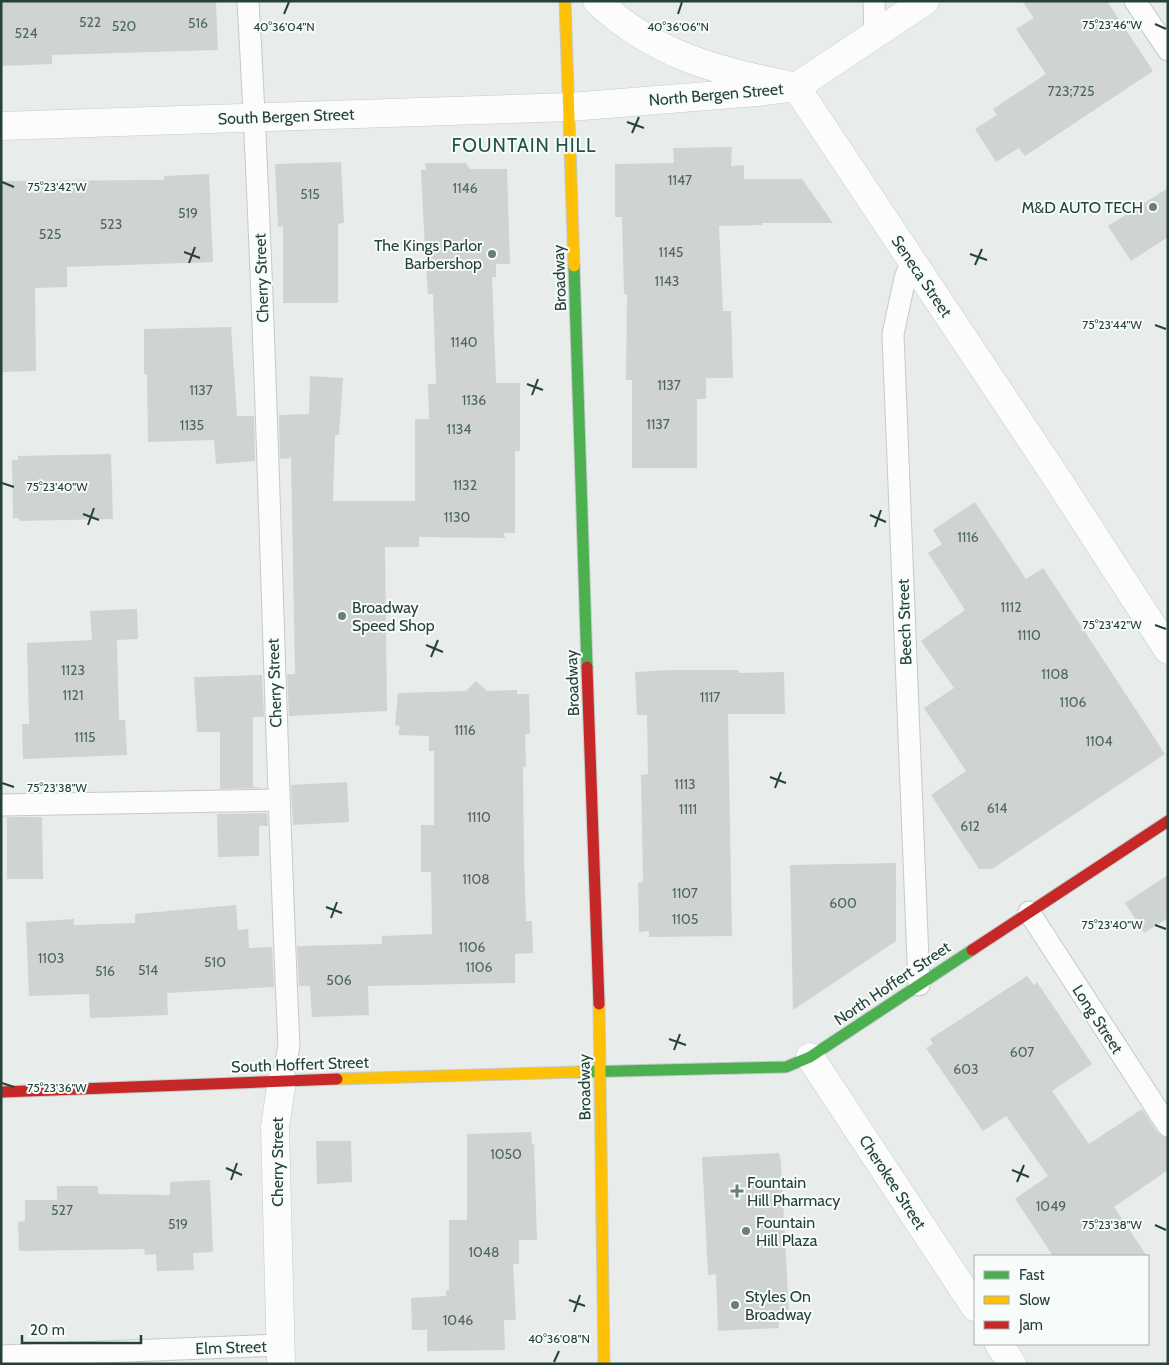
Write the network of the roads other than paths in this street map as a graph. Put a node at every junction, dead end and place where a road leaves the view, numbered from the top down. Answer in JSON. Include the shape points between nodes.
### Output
{"nodes":[{"id":1,"x":248,"y":1,"type":"edge"},
{"id":2,"x":566,"y":1,"type":"edge"},
{"id":3,"x":597,"y":1,"type":"edge"},
{"id":4,"x":874,"y":1,"type":"edge"},
{"id":5,"x":925,"y":1,"type":"edge"},
{"id":6,"x":1136,"y":1,"type":"edge"},
{"id":7,"x":875,"y":35,"type":"junction"},
{"id":8,"x":1168,"y":50,"type":"edge"},
{"id":9,"x":796,"y":87,"type":"junction"},
{"id":10,"x":570,"y":107,"type":"junction"},
{"id":11,"x":255,"y":117,"type":"junction"},
{"id":12,"x":1,"y":126,"type":"edge"},
{"id":13,"x":912,"y":262,"type":"junction"},
{"id":14,"x":1168,"y":650,"type":"edge"},
{"id":15,"x":278,"y":800,"type":"junction"},
{"id":16,"x":1,"y":805,"type":"edge"},
{"id":17,"x":1168,"y":821,"type":"edge"},
{"id":18,"x":1029,"y":912,"type":"junction"},
{"id":19,"x":919,"y":985,"type":"junction"},
{"id":20,"x":810,"y":1057,"type":"junction"},
{"id":21,"x":601,"y":1071,"type":"junction"},
{"id":22,"x":282,"y":1080,"type":"junction"},
{"id":23,"x":1,"y":1092,"type":"edge"},
{"id":24,"x":1168,"y":1126,"type":"edge"},
{"id":25,"x":974,"y":1306,"type":"edge"},
{"id":26,"x":1000,"y":1345,"type":"edge"},
{"id":27,"x":281,"y":1354,"type":"edge"},
{"id":28,"x":1,"y":1356,"type":"edge"},
{"id":29,"x":604,"y":1364,"type":"edge"},
{"id":30,"x":1012,"y":1364,"type":"edge"}],
"edges":[{"from":1,"to":11,"type":"lane","name":"Cherry Street"},
{"from":2,"to":10,"type":"main road","name":"Broadway"},
{"from":3,"to":9,"type":"street","via":[[617,19],[663,48],[715,69]]},
{"from":4,"to":7,"type":"lane"},
{"from":5,"to":7,"type":"street","name":"North Bergen Street"},
{"from":6,"to":8,"type":"lane"},
{"from":7,"to":9,"type":"street","name":"North Bergen Street"},
{"from":9,"to":10,"type":"street","name":"North Bergen Street"},
{"from":9,"to":13,"type":"street","name":"Seneca Street"},
{"from":10,"to":11,"type":"street","name":"South Bergen Street"},
{"from":10,"to":21,"type":"main road","name":"Broadway"},
{"from":11,"to":12,"type":"street","name":"South Bergen Street"},
{"from":11,"to":15,"type":"lane","name":"Cherry Street"},
{"from":13,"to":14,"type":"street","name":"Seneca Street"},
{"from":13,"to":19,"type":"lane","name":"Beech Street","via":[[905,278],[893,334]]},
{"from":15,"to":16,"type":"lane"},
{"from":15,"to":22,"type":"lane","name":"Cherry Street","via":[[289,1046]]},
{"from":17,"to":18,"type":"main road","name":"North Hoffert Street"},
{"from":18,"to":19,"type":"main road","name":"North Hoffert Street"},
{"from":18,"to":24,"type":"lane","name":"Long Street"},
{"from":19,"to":20,"type":"main road","name":"North Hoffert Street"},
{"from":20,"to":21,"type":"main road","name":"North Hoffert Street","via":[[786,1067]]},
{"from":20,"to":25,"type":"street","name":"Cherokee Street"},
{"from":21,"to":22,"type":"main road","name":"South Hoffert Street"},
{"from":21,"to":29,"type":"main road","name":"Broadway"},
{"from":22,"to":23,"type":"main road","name":"South Hoffert Street"},
{"from":22,"to":27,"type":"street","name":"Cherry Street","via":[[275,1127]]},
{"from":26,"to":30,"type":"street"},
{"from":27,"to":28,"type":"lane","name":"Elm Street"}]}
